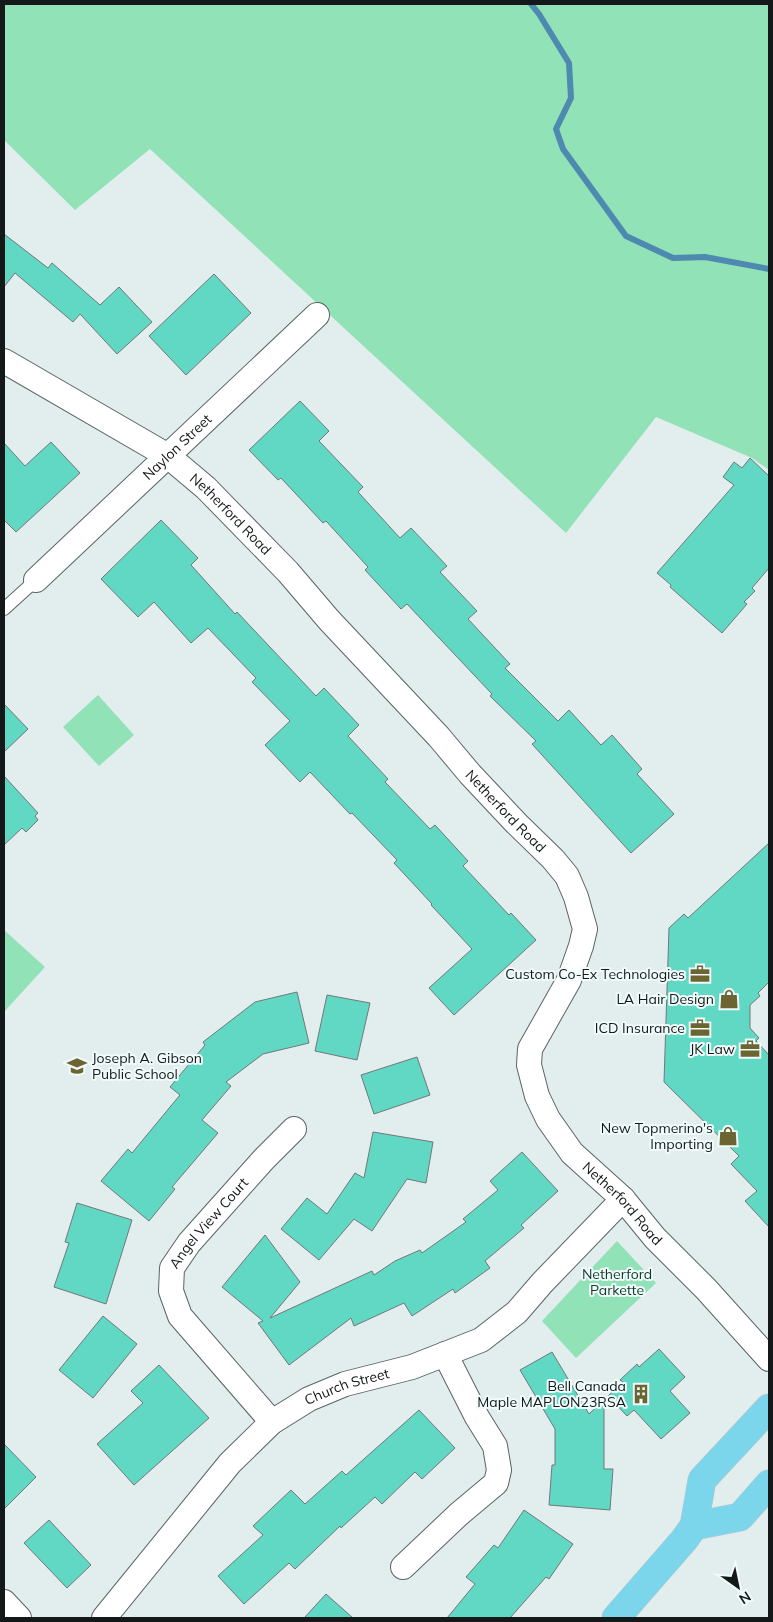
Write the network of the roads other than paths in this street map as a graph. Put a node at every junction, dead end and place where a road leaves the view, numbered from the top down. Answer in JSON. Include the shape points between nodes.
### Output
{"nodes":[{"id":1,"x":317,"y":315,"type":"dead end"},
{"id":2,"x":4,"y":361,"type":"edge"},
{"id":3,"x":168,"y":456,"type":"junction"},
{"id":4,"x":36,"y":580,"type":"joint"},
{"id":5,"x":4,"y":609,"type":"edge"},
{"id":6,"x":294,"y":1129,"type":"dead end"},
{"id":7,"x":623,"y":1199,"type":"junction"},
{"id":8,"x":445,"y":1354,"type":"junction"},
{"id":9,"x":769,"y":1359,"type":"edge"},
{"id":10,"x":769,"y":1408,"type":"edge"},
{"id":11,"x":272,"y":1422,"type":"junction"},
{"id":12,"x":769,"y":1484,"type":"edge"},
{"id":13,"x":694,"y":1526,"type":"junction"},
{"id":14,"x":403,"y":1567,"type":"dead end"},
{"id":15,"x":4,"y":1602,"type":"edge"},
{"id":16,"x":19,"y":1618,"type":"edge"},
{"id":17,"x":104,"y":1618,"type":"edge"},
{"id":18,"x":616,"y":1618,"type":"edge"}],
"edges":[{"from":1,"to":3,"type":"street","name":"Naylon Street"},
{"from":2,"to":3,"type":"street","name":"Netherford Road"},
{"from":3,"to":4,"type":"street","name":"Naylon Street"},
{"from":3,"to":7,"type":"street","name":"Netherford Road","via":[[206,488],[288,572],[476,781],[567,876],[585,929],[569,980],[530,1049],[529,1065],[537,1096],[548,1119],[572,1152]]},
{"from":4,"to":5,"type":"lane"},
{"from":6,"to":11,"type":"street","name":"Angel View Court","via":[[189,1243],[172,1268],[172,1291],[180,1316]]},
{"from":7,"to":8,"type":"street","name":"Church Street","via":[[517,1312],[481,1340]]},
{"from":7,"to":9,"type":"street","name":"Netherford Road","via":[[655,1238]]},
{"from":8,"to":11,"type":"street","name":"Church Street","via":[[412,1367],[345,1384],[309,1399]]},
{"from":8,"to":14,"type":"street","via":[[495,1446],[499,1470],[496,1483]]},
{"from":10,"to":13,"type":"main road","via":[[702,1480]]},
{"from":11,"to":17,"type":"street","name":"Church Street","via":[[230,1463]]},
{"from":12,"to":13,"type":"main road","via":[[740,1517]]},
{"from":13,"to":18,"type":"main road"},
{"from":15,"to":16,"type":"street"}]}
